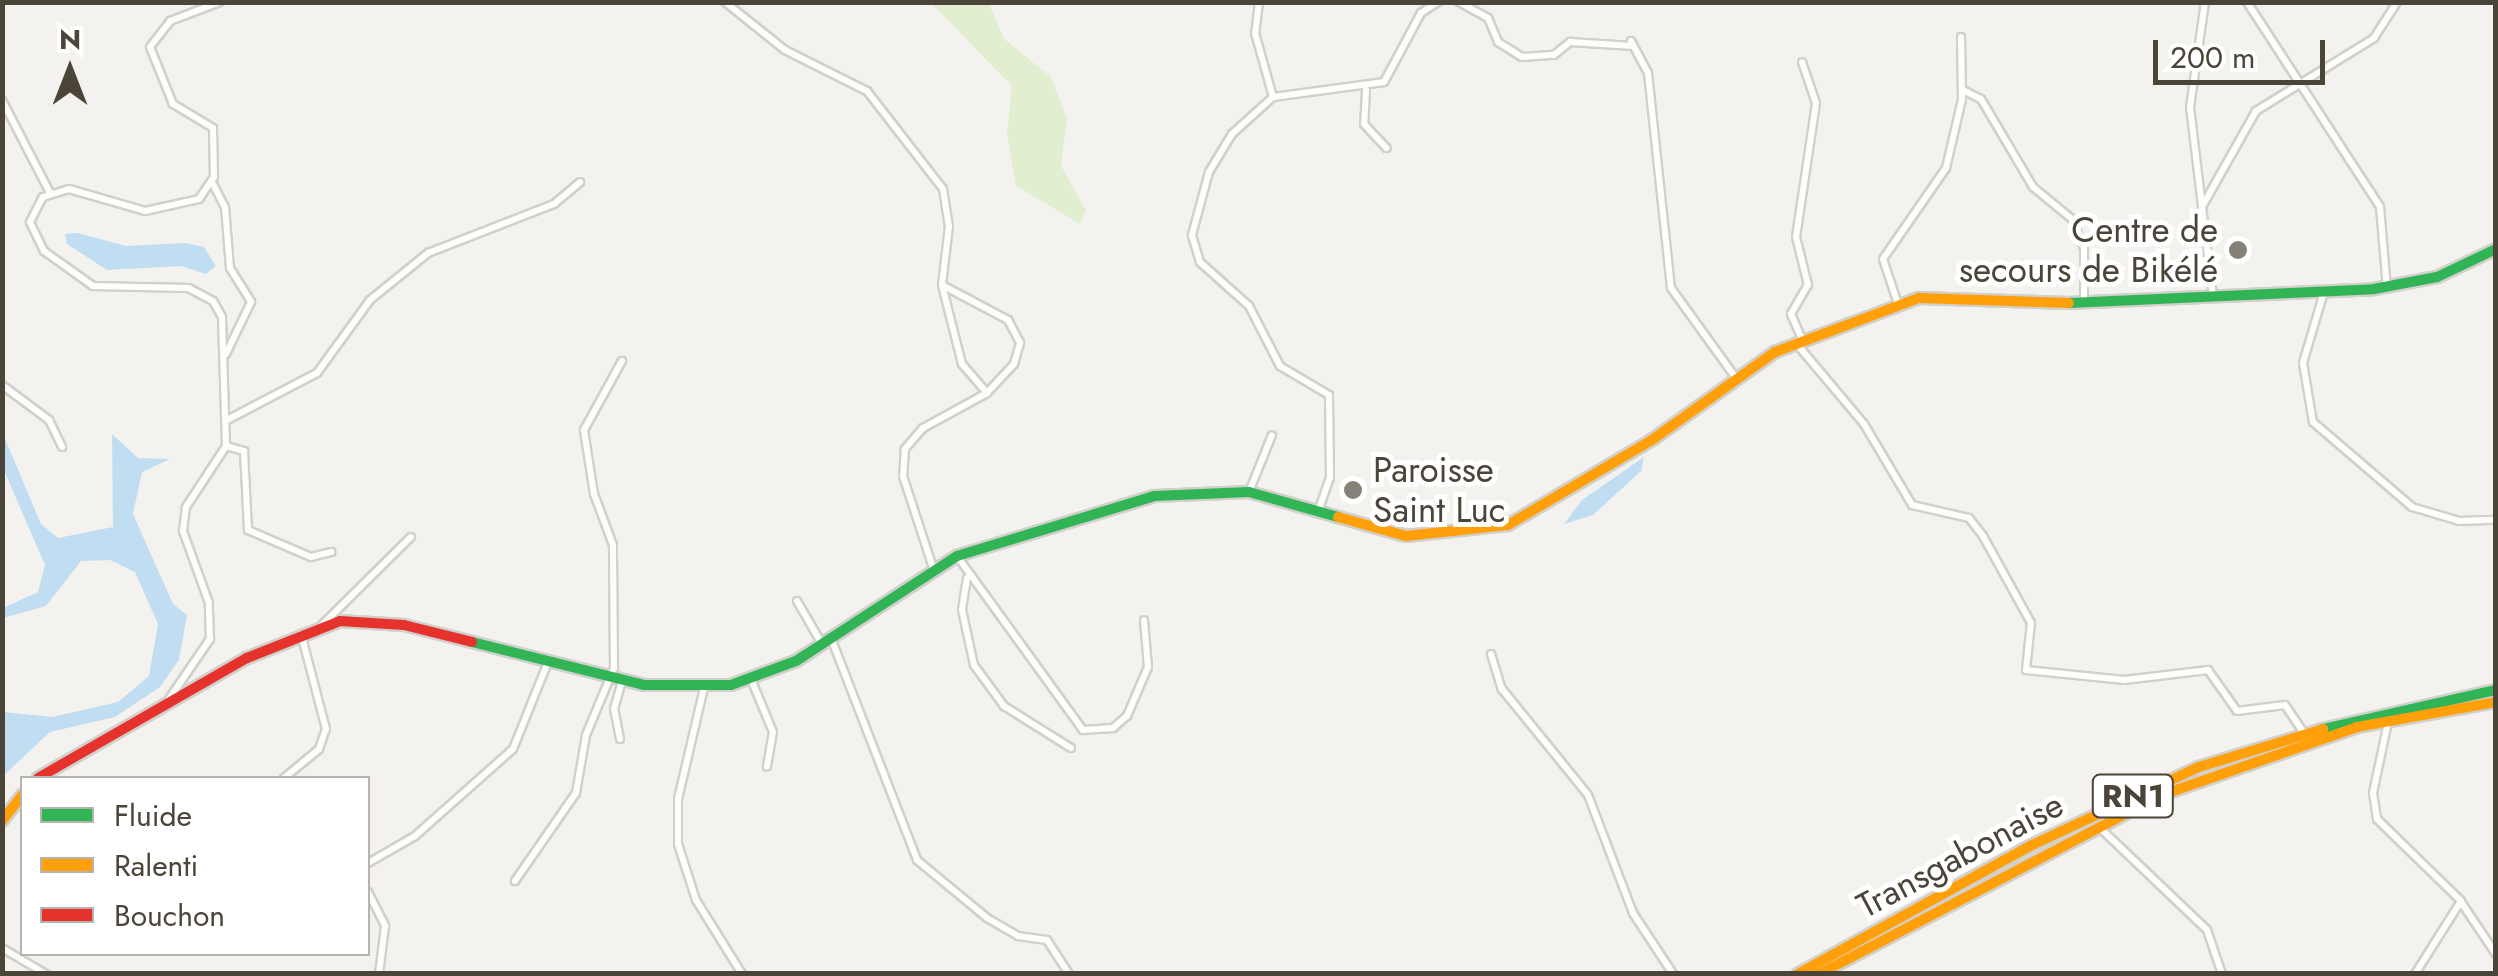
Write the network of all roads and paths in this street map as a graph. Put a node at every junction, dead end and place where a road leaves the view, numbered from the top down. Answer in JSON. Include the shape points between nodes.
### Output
{"nodes":[{"id":1,"x":220,"y":2,"type":"edge"},
{"id":2,"x":726,"y":2,"type":"edge"},
{"id":3,"x":1259,"y":2,"type":"edge"},
{"id":4,"x":1438,"y":2,"type":"edge"},
{"id":5,"x":1459,"y":2,"type":"edge"},
{"id":6,"x":2205,"y":2,"type":"edge"},
{"id":7,"x":2247,"y":2,"type":"edge"},
{"id":8,"x":2397,"y":2,"type":"edge"},
{"id":9,"x":1961,"y":37,"type":"dead end"},
{"id":10,"x":1802,"y":62,"type":"dead end"},
{"id":11,"x":2300,"y":80,"type":"junction"},
{"id":12,"x":1366,"y":90,"type":"junction"},
{"id":13,"x":1962,"y":90,"type":"junction"},
{"id":14,"x":1273,"y":97,"type":"junction"},
{"id":15,"x":2,"y":100,"type":"edge"},
{"id":16,"x":1386,"y":148,"type":"dead end"},
{"id":17,"x":212,"y":182,"type":"junction"},
{"id":18,"x":580,"y":182,"type":"dead end"},
{"id":19,"x":50,"y":193,"type":"junction"},
{"id":20,"x":2202,"y":206,"type":"junction"},
{"id":21,"x":2496,"y":249,"type":"edge"},
{"id":22,"x":942,"y":285,"type":"junction"},
{"id":23,"x":2387,"y":288,"type":"junction"},
{"id":24,"x":2324,"y":292,"type":"junction"},
{"id":25,"x":2213,"y":298,"type":"junction"},
{"id":26,"x":2084,"y":302,"type":"junction"},
{"id":27,"x":1898,"y":304,"type":"junction"},
{"id":28,"x":1798,"y":340,"type":"junction"},
{"id":29,"x":225,"y":357,"type":"junction"},
{"id":30,"x":622,"y":361,"type":"dead end"},
{"id":31,"x":1736,"y":378,"type":"junction"},
{"id":32,"x":2,"y":385,"type":"edge"},
{"id":33,"x":987,"y":393,"type":"junction"},
{"id":34,"x":226,"y":420,"type":"junction"},
{"id":35,"x":1272,"y":435,"type":"dead end"},
{"id":36,"x":226,"y":446,"type":"junction"},
{"id":37,"x":62,"y":448,"type":"dead end"},
{"id":38,"x":1248,"y":492,"type":"junction"},
{"id":39,"x":1317,"y":513,"type":"junction"},
{"id":40,"x":2496,"y":520,"type":"edge"},
{"id":41,"x":411,"y":537,"type":"dead end"},
{"id":42,"x":332,"y":552,"type":"dead end"},
{"id":43,"x":957,"y":556,"type":"junction"},
{"id":44,"x":933,"y":568,"type":"junction"},
{"id":45,"x":967,"y":577,"type":"junction"},
{"id":46,"x":798,"y":602,"type":"dead end"},
{"id":47,"x":1144,"y":620,"type":"dead end"},
{"id":48,"x":322,"y":625,"type":"junction"},
{"id":49,"x":300,"y":632,"type":"junction"},
{"id":50,"x":827,"y":641,"type":"junction"},
{"id":51,"x":1491,"y":654,"type":"dead end"},
{"id":52,"x":548,"y":662,"type":"junction"},
{"id":53,"x":609,"y":678,"type":"junction"},
{"id":54,"x":752,"y":680,"type":"junction"},
{"id":55,"x":622,"y":681,"type":"junction"},
{"id":56,"x":704,"y":688,"type":"junction"},
{"id":57,"x":2496,"y":690,"type":"edge"},
{"id":58,"x":2496,"y":702,"type":"edge"},
{"id":59,"x":166,"y":704,"type":"junction"},
{"id":60,"x":2388,"y":719,"type":"junction"},
{"id":61,"x":2303,"y":732,"type":"junction"},
{"id":62,"x":620,"y":738,"type":"dead end"},
{"id":63,"x":1071,"y":748,"type":"dead end"},
{"id":64,"x":767,"y":766,"type":"dead end"},
{"id":65,"x":41,"y":776,"type":"edge"},
{"id":66,"x":286,"y":776,"type":"edge"},
{"id":67,"x":20,"y":798,"type":"edge"},
{"id":68,"x":2,"y":822,"type":"edge"},
{"id":69,"x":2099,"y":826,"type":"junction"},
{"id":70,"x":370,"y":863,"type":"edge"},
{"id":71,"x":515,"y":881,"type":"dead end"},
{"id":72,"x":370,"y":896,"type":"edge"},
{"id":73,"x":2461,"y":900,"type":"junction"},
{"id":74,"x":2,"y":948,"type":"edge"},
{"id":75,"x":2496,"y":954,"type":"edge"},
{"id":76,"x":46,"y":974,"type":"edge"},
{"id":77,"x":379,"y":974,"type":"edge"},
{"id":78,"x":742,"y":974,"type":"edge"},
{"id":79,"x":1069,"y":974,"type":"edge"},
{"id":80,"x":1674,"y":974,"type":"edge"},
{"id":81,"x":1798,"y":974,"type":"edge"},
{"id":82,"x":1819,"y":974,"type":"edge"},
{"id":83,"x":2222,"y":974,"type":"edge"},
{"id":84,"x":2415,"y":974,"type":"edge"}],
"edges":[{"from":1,"to":17,"type":"street","via":[[170,20],[150,47],[173,104],[213,128]]},
{"from":2,"to":22,"type":"street","via":[[784,50],[867,91],[920,154],[946,204]]},
{"from":3,"to":14,"type":"street","via":[[1255,32]]},
{"from":4,"to":12,"type":"street","via":[[1421,13],[1396,70]]},
{"from":5,"to":31,"type":"street","via":[[1488,18],[1498,42],[1522,56],[1554,56],[1570,42],[1632,43],[1647,69],[1659,142],[1671,288]]},
{"from":6,"to":20,"type":"street","via":[[2190,107]]},
{"from":7,"to":11,"type":"street"},
{"from":8,"to":11,"type":"street","via":[[2374,38]]},
{"from":9,"to":13,"type":"street"},
{"from":10,"to":28,"type":"street","via":[[1816,103],[1796,237],[1808,286],[1791,314]]},
{"from":11,"to":20,"type":"street","via":[[2242,126]]},
{"from":11,"to":23,"type":"street","via":[[2380,207]]},
{"from":12,"to":14,"type":"street"},
{"from":12,"to":16,"type":"street","via":[[1364,124]]},
{"from":13,"to":26,"type":"street","via":[[1980,98],[2033,187],[2072,219],[2084,248]]},
{"from":13,"to":27,"type":"street","via":[[1941,181],[1898,227],[1883,259]]},
{"from":14,"to":39,"type":"street","via":[[1232,134],[1209,172],[1192,236],[1200,262],[1248,306],[1280,366],[1329,395],[1330,478]]},
{"from":15,"to":19,"type":"street"},
{"from":17,"to":19,"type":"street","via":[[185,206],[145,211],[83,191]]},
{"from":17,"to":29,"type":"street","via":[[225,207],[230,268],[251,302]]},
{"from":18,"to":34,"type":"street","via":[[554,204],[428,253],[370,300],[316,374]]},
{"from":19,"to":29,"type":"street","via":[[30,222],[44,252],[106,290],[199,291],[222,316]]},
{"from":20,"to":25,"type":"street"},
{"from":21,"to":23,"type":"main road","via":[[2437,277]]},
{"from":22,"to":33,"type":"street","via":[[962,364]]},
{"from":22,"to":33,"type":"street","via":[[969,294],[1015,330],[1020,352]]},
{"from":23,"to":24,"type":"main road"},
{"from":24,"to":25,"type":"main road"},
{"from":24,"to":40,"type":"street","via":[[2303,363],[2314,422],[2412,508],[2459,521]]},
{"from":25,"to":26,"type":"main road"},
{"from":26,"to":27,"type":"main road","via":[[1950,294]]},
{"from":27,"to":28,"type":"main road"},
{"from":28,"to":31,"type":"main road"},
{"from":28,"to":61,"type":"street","via":[[1864,424],[1912,504],[1969,518],[1983,536],[2031,622],[2026,670],[2124,680],[2208,670],[2237,711],[2285,705]]},
{"from":29,"to":34,"type":"street"},
{"from":30,"to":53,"type":"street","via":[[584,430],[594,494],[613,545],[616,653]]},
{"from":31,"to":39,"type":"main road","via":[[1652,440],[1508,525],[1406,536]]},
{"from":32,"to":37,"type":"street","via":[[50,420]]},
{"from":33,"to":44,"type":"street","via":[[922,428],[903,455]]},
{"from":34,"to":36,"type":"street"},
{"from":35,"to":38,"type":"street"},
{"from":36,"to":42,"type":"street","via":[[244,451],[248,530],[311,556]]},
{"from":36,"to":59,"type":"street","via":[[186,507],[183,532],[209,602],[210,639]]},
{"from":38,"to":39,"type":"main road"},
{"from":38,"to":43,"type":"main road","via":[[1154,496]]},
{"from":41,"to":48,"type":"street"},
{"from":43,"to":44,"type":"main road"},
{"from":43,"to":45,"type":"street"},
{"from":44,"to":50,"type":"main road"},
{"from":45,"to":47,"type":"street","via":[[1083,730],[1113,728],[1127,716],[1148,667]]},
{"from":45,"to":63,"type":"street","via":[[962,610],[974,666],[1004,706]]},
{"from":46,"to":50,"type":"street"},
{"from":48,"to":49,"type":"main road"},
{"from":48,"to":52,"type":"main road","via":[[387,622]]},
{"from":49,"to":59,"type":"main road"},
{"from":49,"to":66,"type":"street","via":[[326,729],[320,749]]},
{"from":50,"to":54,"type":"main road"},
{"from":50,"to":79,"type":"street","via":[[918,860],[987,918],[1018,936],[1046,940]]},
{"from":51,"to":80,"type":"street","via":[[1502,689],[1588,795],[1632,913]]},
{"from":52,"to":53,"type":"main road"},
{"from":52,"to":70,"type":"street","via":[[513,749],[415,836]]},
{"from":53,"to":55,"type":"main road"},
{"from":53,"to":71,"type":"street","via":[[586,735],[576,793]]},
{"from":54,"to":56,"type":"main road"},
{"from":54,"to":64,"type":"street","via":[[773,732]]},
{"from":55,"to":56,"type":"main road"},
{"from":55,"to":62,"type":"street","via":[[614,709]]},
{"from":56,"to":78,"type":"street","via":[[678,799],[678,844],[696,900]]},
{"from":57,"to":61,"type":"main road","name":"Transgabonaise","number":"RN1"},
{"from":58,"to":60,"type":"main road","name":"Transgabonaise","number":"RN1"},
{"from":59,"to":65,"type":"main road"},
{"from":60,"to":69,"type":"main road","name":"Transgabonaise","number":"RN1","via":[[2236,767]]},
{"from":60,"to":73,"type":"street","via":[[2373,794],[2377,820]]},
{"from":61,"to":81,"type":"main road","name":"Transgabonaise","number":"RN1","via":[[2121,801]]},
{"from":67,"to":68,"type":"main road"},
{"from":69,"to":82,"type":"main road","name":"Transgabonaise","number":"RN1"},
{"from":69,"to":83,"type":"street","via":[[2206,930]]},
{"from":72,"to":77,"type":"street","via":[[385,926]]},
{"from":73,"to":75,"type":"street"},
{"from":73,"to":84,"type":"street"},
{"from":74,"to":76,"type":"street"}]}
